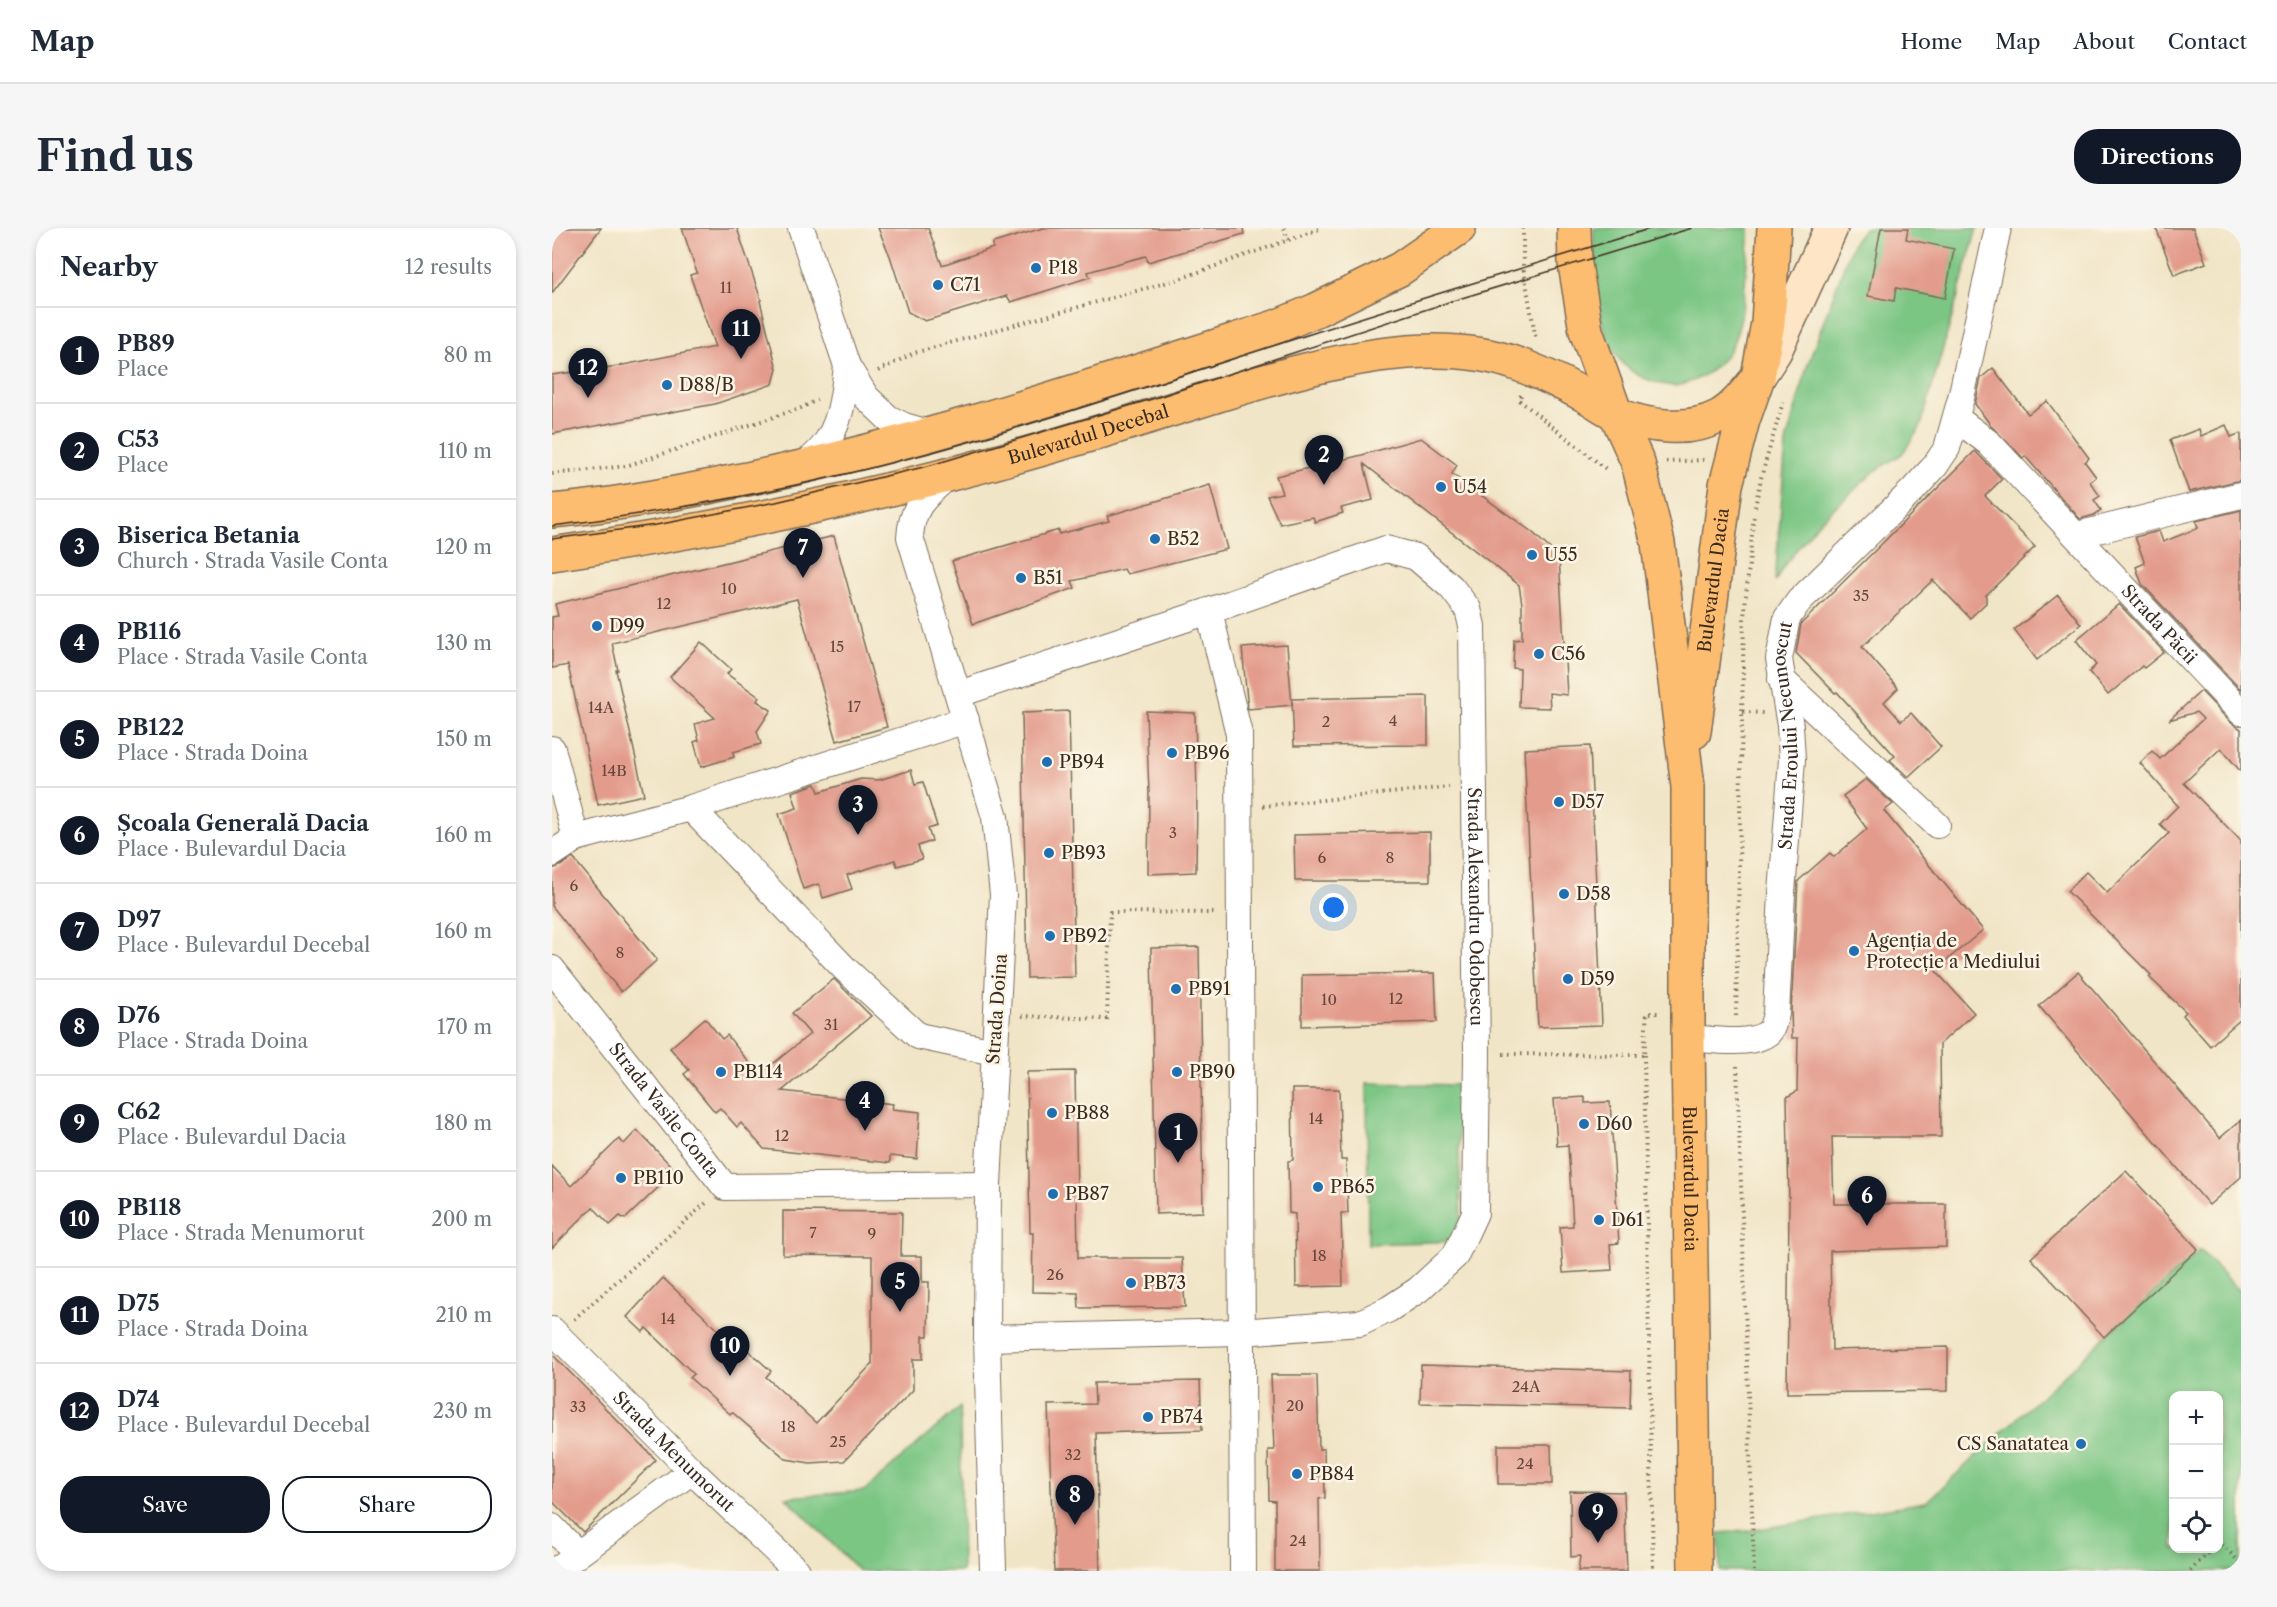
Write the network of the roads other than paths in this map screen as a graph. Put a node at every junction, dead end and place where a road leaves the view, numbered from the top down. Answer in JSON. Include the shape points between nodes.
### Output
{"nodes":[{"id":1,"x":801,"y":228,"type":"edge"},
{"id":2,"x":1459,"y":228,"type":"edge"},
{"id":3,"x":1574,"y":228,"type":"edge"},
{"id":4,"x":1774,"y":228,"type":"edge"},
{"id":5,"x":1998,"y":228,"type":"edge"},
{"id":6,"x":1832,"y":233,"type":"edge"},
{"id":7,"x":1758,"y":377,"type":"junction"},
{"id":8,"x":849,"y":378,"type":"junction"},
{"id":9,"x":1616,"y":414,"type":"junction"},
{"id":10,"x":1956,"y":418,"type":"junction"},
{"id":11,"x":932,"y":434,"type":"junction"},
{"id":12,"x":801,"y":469,"type":"junction"},
{"id":13,"x":949,"y":475,"type":"junction"},
{"id":14,"x":2241,"y":495,"type":"edge"},
{"id":15,"x":552,"y":511,"type":"edge"},
{"id":16,"x":2077,"y":535,"type":"junction"},
{"id":17,"x":552,"y":554,"type":"edge"},
{"id":18,"x":1209,"y":611,"type":"junction"},
{"id":19,"x":1781,"y":679,"type":"junction"},
{"id":20,"x":959,"y":694,"type":"junction"},
{"id":21,"x":2241,"y":712,"type":"edge"},
{"id":22,"x":966,"y":720,"type":"junction"},
{"id":23,"x":552,"y":748,"type":"edge"},
{"id":24,"x":1688,"y":787,"type":"junction"},
{"id":25,"x":691,"y":808,"type":"junction"},
{"id":26,"x":1937,"y":825,"type":"dead end"},
{"id":27,"x":576,"y":838,"type":"junction"},
{"id":28,"x":552,"y":854,"type":"edge"},
{"id":29,"x":552,"y":969,"type":"edge"},
{"id":30,"x":1688,"y":1026,"type":"junction"},
{"id":31,"x":994,"y":1052,"type":"junction"},
{"id":32,"x":988,"y":1184,"type":"junction"},
{"id":33,"x":554,"y":1332,"type":"edge"},
{"id":34,"x":1241,"y":1332,"type":"junction"},
{"id":35,"x":987,"y":1338,"type":"junction"},
{"id":36,"x":692,"y":1472,"type":"junction"},
{"id":37,"x":552,"y":1527,"type":"edge"},
{"id":38,"x":578,"y":1554,"type":"junction"},
{"id":39,"x":555,"y":1571,"type":"edge"},
{"id":40,"x":797,"y":1571,"type":"edge"},
{"id":41,"x":993,"y":1571,"type":"edge"},
{"id":42,"x":1243,"y":1571,"type":"edge"},
{"id":43,"x":1695,"y":1571,"type":"edge"}],
"edges":[{"from":1,"to":8,"type":"street"},
{"from":2,"to":11,"type":"main road","via":[[1400,269],[1278,326]]},
{"from":3,"to":9,"type":"main road","name":"Bulevardul Dacia","via":[[1575,264],[1586,331]]},
{"from":4,"to":7,"type":"main road","name":"Bulevardul Dacia","via":[[1768,322]]},
{"from":5,"to":10,"type":"street","name":"Strada Eroului Necunoscut"},
{"from":6,"to":7,"type":"main road","via":[[1775,351]]},
{"from":7,"to":9,"type":"main road","via":[[1720,416],[1700,423],[1642,423]]},
{"from":7,"to":24,"type":"main road","name":"Bulevardul Dacia","via":[[1726,485]]},
{"from":8,"to":11,"type":"street","via":[[888,418]]},
{"from":8,"to":12,"type":"street","via":[[824,446]]},
{"from":9,"to":13,"type":"main road","name":"Bulevardul Decebal","via":[[1531,370],[1489,356],[1455,352],[1381,355],[1287,374]]},
{"from":9,"to":24,"type":"main road","name":"Bulevardul Dacia","via":[[1638,463],[1658,543]]},
{"from":10,"to":16,"type":"street","name":"Strada Păcii","via":[[1989,443]]},
{"from":10,"to":19,"type":"street","name":"Strada Eroului Necunoscut","via":[[1947,448],[1935,466],[1799,601],[1787,618],[1779,659]]},
{"from":11,"to":12,"type":"main road"},
{"from":12,"to":15,"type":"main road","via":[[660,497]]},
{"from":13,"to":17,"type":"main road","name":"Bulevardul Decebal","via":[[714,527]]},
{"from":13,"to":20,"type":"street","name":"Strada Doina","via":[[916,508],[910,537]]},
{"from":14,"to":16,"type":"street"},
{"from":16,"to":21,"type":"street","name":"Strada Păcii"},
{"from":18,"to":20,"type":"street","name":"Strada Alexandru Odobescu"},
{"from":18,"to":34,"type":"street","via":[[1239,734]]},
{"from":18,"to":34,"type":"street","name":"Strada Alexandru Odobescu","via":[[1386,549],[1416,557],[1451,588],[1468,609],[1472,626],[1475,1213],[1455,1256],[1389,1309],[1360,1323]]},
{"from":19,"to":26,"type":"street"},
{"from":19,"to":30,"type":"street","name":"Strada Eroului Necunoscut","via":[[1792,759],[1776,1014],[1771,1030],[1758,1039],[1736,1041]]},
{"from":20,"to":22,"type":"street","name":"Strada Doina"},
{"from":22,"to":25,"type":"street"},
{"from":22,"to":31,"type":"street","name":"Strada Doina","via":[[995,817],[1003,895]]},
{"from":23,"to":27,"type":"street"},
{"from":24,"to":30,"type":"main road","name":"Bulevardul Dacia"},
{"from":25,"to":27,"type":"street"},
{"from":25,"to":31,"type":"street","via":[[845,969],[918,1036]]},
{"from":27,"to":28,"type":"street"},
{"from":29,"to":32,"type":"street","name":"Strada Vasile Conta","via":[[724,1187]]},
{"from":30,"to":43,"type":"main road","name":"Bulevardul Dacia"},
{"from":31,"to":32,"type":"street","name":"Strada Doina"},
{"from":32,"to":35,"type":"street","name":"Strada Doina"},
{"from":33,"to":36,"type":"street","name":"Strada Menumorut"},
{"from":34,"to":35,"type":"street","name":"Strada Alexandru Odobescu"},
{"from":34,"to":42,"type":"street"},
{"from":35,"to":41,"type":"street","name":"Strada Doina"},
{"from":36,"to":38,"type":"street"},
{"from":36,"to":40,"type":"street","name":"Strada Menumorut"},
{"from":37,"to":38,"type":"street"},
{"from":38,"to":39,"type":"street"}]}
